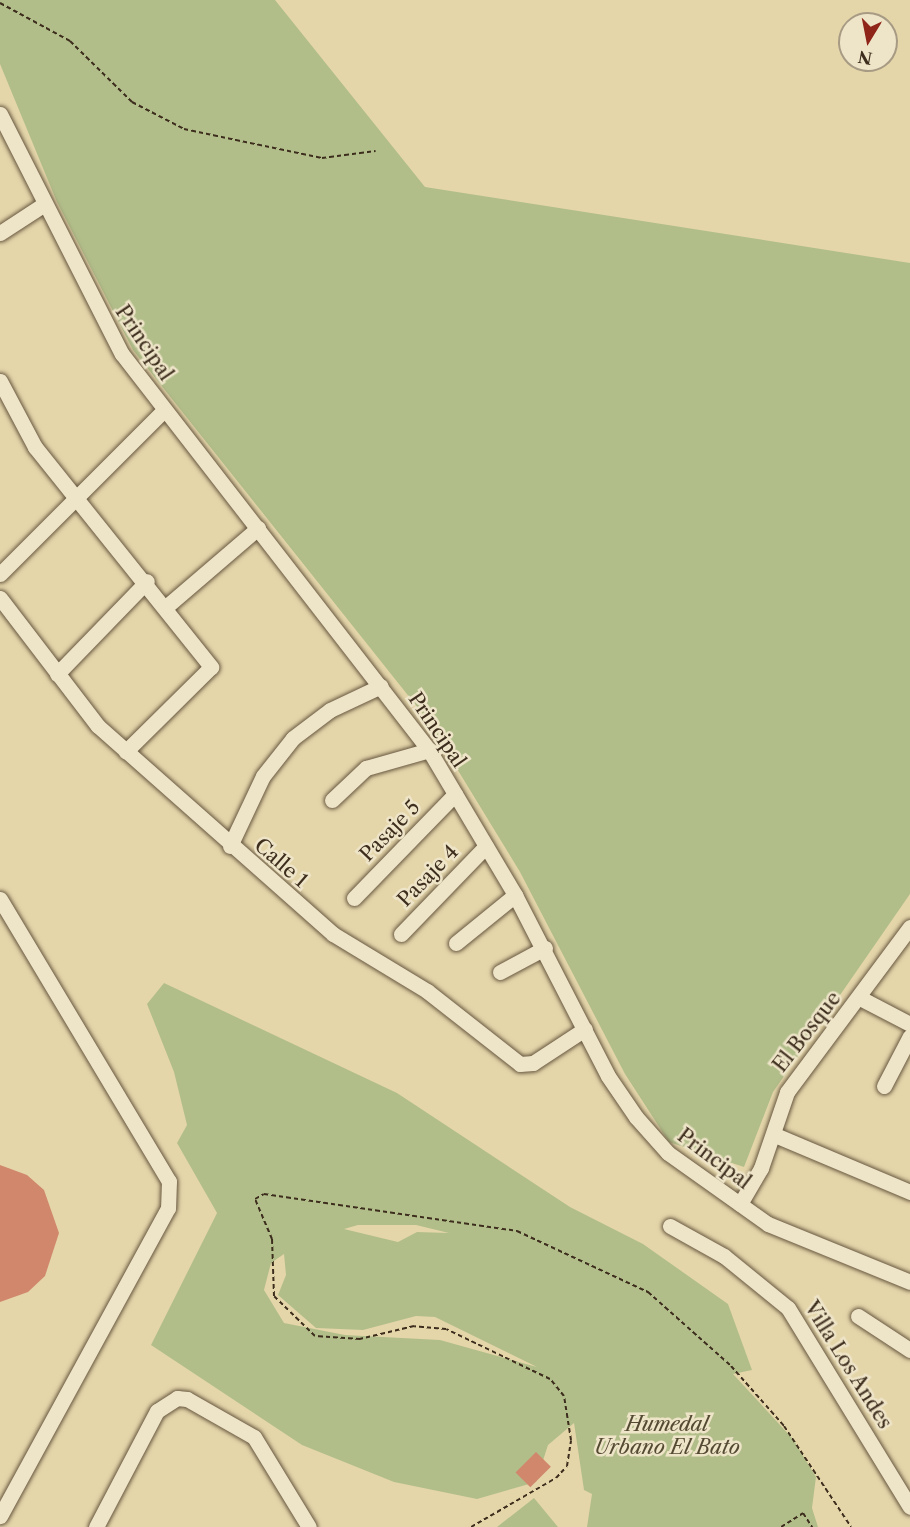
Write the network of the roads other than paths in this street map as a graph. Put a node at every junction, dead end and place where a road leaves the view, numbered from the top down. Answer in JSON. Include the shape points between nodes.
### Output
{"nodes":[{"id":1,"x":0,"y":114,"type":"edge"},
{"id":2,"x":44,"y":205,"type":"junction"},
{"id":3,"x":0,"y":233,"type":"edge"},
{"id":4,"x":0,"y":381,"type":"edge"},
{"id":5,"x":164,"y":410,"type":"junction"},
{"id":6,"x":78,"y":498,"type":"junction"},
{"id":7,"x":258,"y":528,"type":"junction"},
{"id":8,"x":0,"y":574,"type":"edge"},
{"id":9,"x":147,"y":581,"type":"junction"},
{"id":10,"x":0,"y":598,"type":"edge"},
{"id":11,"x":167,"y":606,"type":"junction"},
{"id":12,"x":57,"y":674,"type":"junction"},
{"id":13,"x":381,"y":686,"type":"junction"},
{"id":14,"x":429,"y":750,"type":"junction"},
{"id":15,"x":126,"y":751,"type":"junction"},
{"id":16,"x":455,"y":794,"type":"junction"},
{"id":17,"x":332,"y":800,"type":"dead end"},
{"id":18,"x":230,"y":846,"type":"junction"},
{"id":19,"x":486,"y":846,"type":"junction"},
{"id":20,"x":515,"y":895,"type":"junction"},
{"id":21,"x":354,"y":898,"type":"dead end"},
{"id":22,"x":0,"y":899,"type":"edge"},
{"id":23,"x":910,"y":927,"type":"edge"},
{"id":24,"x":400,"y":934,"type":"dead end"},
{"id":25,"x":456,"y":943,"type":"dead end"},
{"id":26,"x":545,"y":948,"type":"junction"},
{"id":27,"x":500,"y":972,"type":"dead end"},
{"id":28,"x":860,"y":998,"type":"junction"},
{"id":29,"x":910,"y":1024,"type":"edge"},
{"id":30,"x":585,"y":1029,"type":"junction"},
{"id":31,"x":910,"y":1036,"type":"edge"},
{"id":32,"x":884,"y":1086,"type":"dead end"},
{"id":33,"x":775,"y":1135,"type":"junction"},
{"id":34,"x":910,"y":1192,"type":"edge"},
{"id":35,"x":740,"y":1204,"type":"junction"},
{"id":36,"x":670,"y":1226,"type":"dead end"},
{"id":37,"x":910,"y":1282,"type":"edge"},
{"id":38,"x":858,"y":1316,"type":"dead end"},
{"id":39,"x":910,"y":1350,"type":"edge"},
{"id":40,"x":910,"y":1506,"type":"edge"},
{"id":41,"x":0,"y":1516,"type":"edge"},
{"id":42,"x":96,"y":1527,"type":"edge"},
{"id":43,"x":309,"y":1527,"type":"edge"}],
"edges":[{"from":1,"to":2,"type":"street","name":"Principal"},
{"from":2,"to":3,"type":"street"},
{"from":2,"to":5,"type":"street","name":"Principal","via":[[122,354]]},
{"from":4,"to":6,"type":"street","via":[[23,429]]},
{"from":5,"to":6,"type":"street"},
{"from":5,"to":7,"type":"street","name":"Principal"},
{"from":6,"to":8,"type":"street"},
{"from":6,"to":9,"type":"street"},
{"from":7,"to":11,"type":"street"},
{"from":7,"to":13,"type":"street","name":"Principal"},
{"from":9,"to":11,"type":"street"},
{"from":9,"to":12,"type":"street"},
{"from":10,"to":12,"type":"street","name":"Calle 1"},
{"from":11,"to":15,"type":"street","via":[[211,667]]},
{"from":12,"to":15,"type":"street","name":"Calle 1"},
{"from":13,"to":14,"type":"street","name":"Principal"},
{"from":13,"to":18,"type":"street","via":[[330,710],[293,738],[263,776]]},
{"from":14,"to":16,"type":"street","name":"Principal"},
{"from":14,"to":17,"type":"street","via":[[366,768]]},
{"from":15,"to":18,"type":"street","name":"Calle 1"},
{"from":16,"to":19,"type":"street","name":"Principal"},
{"from":16,"to":21,"type":"street","name":"Pasaje 5"},
{"from":18,"to":30,"type":"street","name":"Calle 1","via":[[333,934],[427,991],[514,1061],[533,1063]]},
{"from":19,"to":20,"type":"street","name":"Principal"},
{"from":19,"to":24,"type":"street","name":"Pasaje 4"},
{"from":20,"to":25,"type":"street"},
{"from":20,"to":26,"type":"street","name":"Principal"},
{"from":22,"to":41,"type":"street","via":[[170,1181],[168,1208]]},
{"from":23,"to":28,"type":"street","name":"El Bosque"},
{"from":26,"to":27,"type":"street"},
{"from":26,"to":30,"type":"street","name":"Principal"},
{"from":28,"to":29,"type":"street"},
{"from":28,"to":33,"type":"street","name":"El Bosque","via":[[787,1092]]},
{"from":30,"to":35,"type":"street","name":"Principal","via":[[617,1090],[652,1136]]},
{"from":31,"to":32,"type":"street"},
{"from":33,"to":34,"type":"street"},
{"from":33,"to":35,"type":"street","name":"El Bosque"},
{"from":35,"to":37,"type":"street","name":"Principal","via":[[798,1240]]},
{"from":36,"to":40,"type":"street","name":"Villa Los Andes","via":[[724,1256],[788,1308]]},
{"from":38,"to":39,"type":"street"},
{"from":42,"to":43,"type":"street","via":[[157,1411],[177,1398],[187,1399],[254,1437]]}]}
